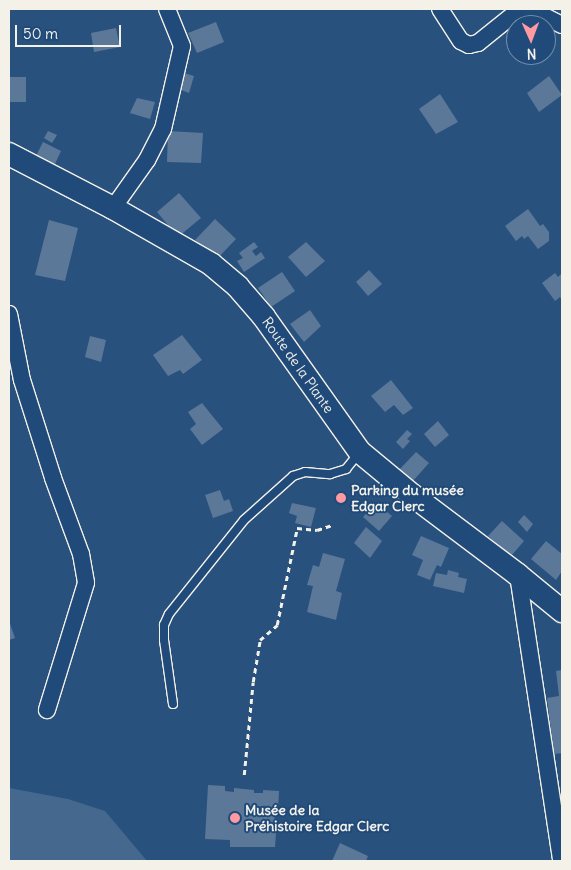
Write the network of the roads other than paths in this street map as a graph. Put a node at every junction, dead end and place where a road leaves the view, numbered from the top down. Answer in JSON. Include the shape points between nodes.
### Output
{"nodes":[{"id":1,"x":167,"y":9,"type":"edge"},
{"id":2,"x":440,"y":9,"type":"edge"},
{"id":3,"x":562,"y":26,"type":"edge"},
{"id":4,"x":9,"y":154,"type":"edge"},
{"id":5,"x":114,"y":208,"type":"junction"},
{"id":6,"x":9,"y":314,"type":"edge"},
{"id":7,"x":360,"y":452,"type":"junction"},
{"id":8,"x":518,"y":575,"type":"junction"},
{"id":9,"x":562,"y":611,"type":"edge"},
{"id":10,"x":173,"y":704,"type":"dead end"},
{"id":11,"x":46,"y":710,"type":"dead end"},
{"id":12,"x":561,"y":861,"type":"edge"}],
"edges":[{"from":1,"to":5,"type":"street","via":[[182,46],[163,129]]},
{"from":2,"to":3,"type":"street","via":[[461,41],[469,45],[478,43],[514,14],[529,12],[542,15]]},
{"from":4,"to":5,"type":"main road","name":"Route de la Plante"},
{"from":5,"to":7,"type":"main road","name":"Route de la Plante","via":[[212,264],[238,287],[264,317]]},
{"from":6,"to":11,"type":"street","via":[[22,380],[81,554],[86,583]]},
{"from":7,"to":8,"type":"main road","name":"Route de la Plante"},
{"from":7,"to":10,"type":"lane","via":[[346,470],[330,474],[305,472],[293,476],[244,520],[169,614],[164,625],[164,640]]},
{"from":8,"to":9,"type":"main road","name":"Route de la Plante"},
{"from":8,"to":12,"type":"street"}]}
